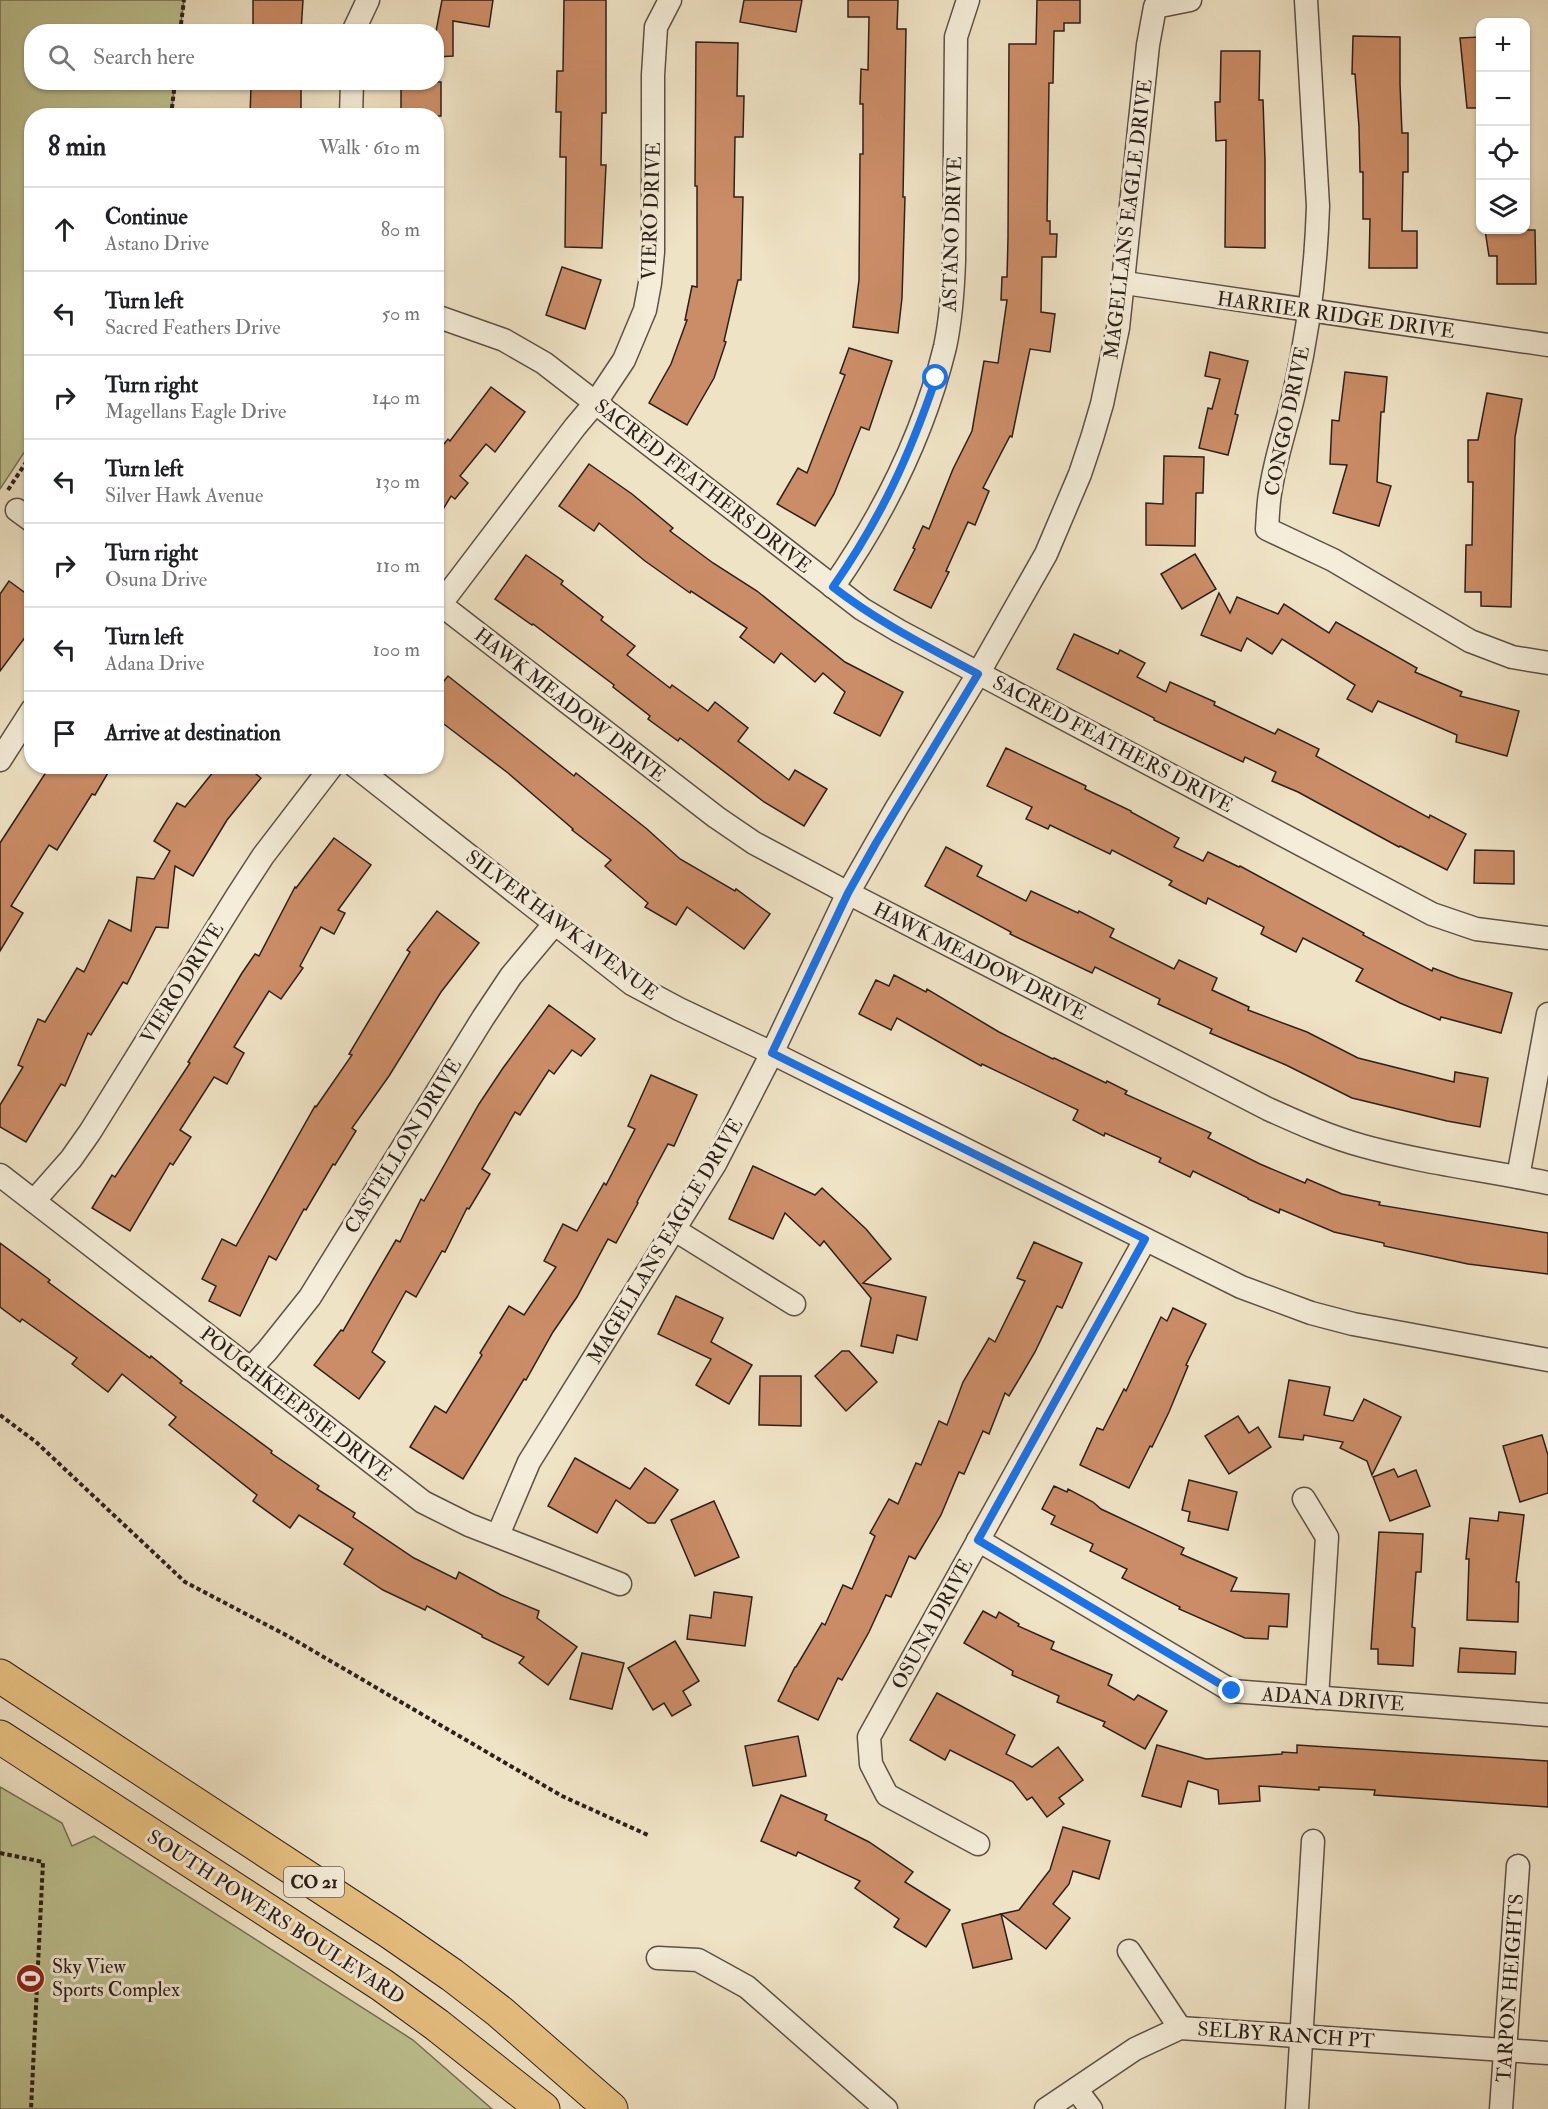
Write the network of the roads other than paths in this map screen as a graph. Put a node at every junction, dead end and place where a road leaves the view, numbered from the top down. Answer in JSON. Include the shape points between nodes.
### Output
{"nodes":[{"id":1,"x":368,"y":0,"type":"edge"},
{"id":2,"x":670,"y":0,"type":"edge"},
{"id":3,"x":968,"y":0,"type":"edge"},
{"id":4,"x":1190,"y":0,"type":"edge"},
{"id":5,"x":1306,"y":0,"type":"edge"},
{"id":6,"x":357,"y":24,"type":"edge"},
{"id":7,"x":352,"y":90,"type":"edge"},
{"id":8,"x":351,"y":108,"type":"edge"},
{"id":9,"x":1125,"y":283,"type":"junction"},
{"id":10,"x":1308,"y":311,"type":"junction"},
{"id":11,"x":444,"y":319,"type":"edge"},
{"id":12,"x":1548,"y":345,"type":"edge"},
{"id":13,"x":596,"y":402,"type":"junction"},
{"id":14,"x":833,"y":587,"type":"junction"},
{"id":15,"x":444,"y":599,"type":"edge"},
{"id":16,"x":444,"y":612,"type":"edge"},
{"id":17,"x":1548,"y":663,"type":"edge"},
{"id":18,"x":978,"y":674,"type":"junction"},
{"id":19,"x":24,"y":722,"type":"edge"},
{"id":20,"x":0,"y":760,"type":"edge"},
{"id":21,"x":326,"y":774,"type":"edge"},
{"id":22,"x":365,"y":774,"type":"edge"},
{"id":23,"x":848,"y":893,"type":"junction"},
{"id":24,"x":556,"y":922,"type":"junction"},
{"id":25,"x":1548,"y":938,"type":"edge"},
{"id":26,"x":1548,"y":1014,"type":"edge"},
{"id":27,"x":772,"y":1053,"type":"junction"},
{"id":28,"x":0,"y":1175,"type":"edge"},
{"id":29,"x":1518,"y":1177,"type":"junction"},
{"id":30,"x":1548,"y":1183,"type":"edge"},
{"id":31,"x":34,"y":1201,"type":"junction"},
{"id":32,"x":675,"y":1230,"type":"junction"},
{"id":33,"x":1145,"y":1239,"type":"junction"},
{"id":34,"x":794,"y":1304,"type":"dead end"},
{"id":35,"x":1548,"y":1360,"type":"edge"},
{"id":36,"x":250,"y":1369,"type":"junction"},
{"id":37,"x":1304,"y":1499,"type":"dead end"},
{"id":38,"x":498,"y":1535,"type":"junction"},
{"id":39,"x":978,"y":1540,"type":"junction"},
{"id":40,"x":620,"y":1584,"type":"dead end"},
{"id":41,"x":0,"y":1676,"type":"edge"},
{"id":42,"x":1317,"y":1698,"type":"junction"},
{"id":43,"x":1548,"y":1715,"type":"edge"},
{"id":44,"x":0,"y":1737,"type":"edge"},
{"id":45,"x":1313,"y":1841,"type":"dead end"},
{"id":46,"x":978,"y":1844,"type":"dead end"},
{"id":47,"x":1518,"y":1866,"type":"dead end"},
{"id":48,"x":1128,"y":1951,"type":"dead end"},
{"id":49,"x":658,"y":1958,"type":"dead end"},
{"id":50,"x":501,"y":2012,"type":"junction"},
{"id":51,"x":1180,"y":2028,"type":"junction"},
{"id":52,"x":1302,"y":2036,"type":"junction"},
{"id":53,"x":1506,"y":2050,"type":"junction"},
{"id":54,"x":1548,"y":2053,"type":"edge"},
{"id":55,"x":1076,"y":2089,"type":"junction"},
{"id":56,"x":541,"y":2107,"type":"edge"},
{"id":57,"x":611,"y":2109,"type":"edge"},
{"id":58,"x":631,"y":2109,"type":"edge"},
{"id":59,"x":886,"y":2109,"type":"edge"},
{"id":60,"x":1046,"y":2109,"type":"edge"},
{"id":61,"x":1091,"y":2109,"type":"edge"},
{"id":62,"x":1297,"y":2109,"type":"edge"},
{"id":63,"x":1502,"y":2109,"type":"edge"}],
"edges":[{"from":1,"to":6,"type":"street"},
{"from":2,"to":13,"type":"street","name":"VIERO DRIVE","via":[[656,27],[650,283],[645,310],[624,360]]},
{"from":3,"to":14,"type":"street","name":"ASTANO DRIVE","via":[[956,38],[954,261],[945,347],[895,484]]},
{"from":4,"to":9,"type":"street","name":"MAGELLANS EAGLE DRIVE","via":[[1155,7]]},
{"from":5,"to":10,"type":"street","name":"CONGO DRIVE","via":[[1318,206],[1315,270]]},
{"from":7,"to":8,"type":"street"},
{"from":9,"to":10,"type":"street","name":"HARRIER RIDGE DRIVE"},
{"from":9,"to":18,"type":"street","name":"MAGELLANS EAGLE DRIVE","via":[[1102,404],[1080,474],[1046,554]]},
{"from":10,"to":12,"type":"street","name":"HARRIER RIDGE DRIVE"},
{"from":10,"to":17,"type":"street","name":"CONGO DRIVE","via":[[1296,389],[1271,487],[1266,529],[1333,560],[1470,641],[1512,657]]},
{"from":11,"to":13,"type":"street","name":"SACRED FEATHERS DRIVE","via":[[525,350]]},
{"from":13,"to":14,"type":"street","name":"SACRED FEATHERS DRIVE"},
{"from":13,"to":15,"type":"street","name":"VIERO DRIVE"},
{"from":14,"to":18,"type":"street","name":"SACRED FEATHERS DRIVE","via":[[898,631]]},
{"from":16,"to":23,"type":"street","name":"HAWK MEADOW DRIVE","via":[[716,818]]},
{"from":18,"to":23,"type":"street","name":"MAGELLANS EAGLE DRIVE"},
{"from":18,"to":25,"type":"street","name":"SACRED FEATHERS DRIVE","via":[[1432,914],[1476,929]]},
{"from":19,"to":20,"type":"street"},
{"from":21,"to":31,"type":"street","name":"VIERO DRIVE","via":[[263,856],[90,1132]]},
{"from":22,"to":24,"type":"street","name":"SILVER HAWK AVENUE"},
{"from":23,"to":27,"type":"street","name":"MAGELLANS EAGLE DRIVE"},
{"from":23,"to":29,"type":"street","name":"HAWK MEADOW DRIVE","via":[[1302,1124],[1373,1149]]},
{"from":24,"to":27,"type":"street","name":"SILVER HAWK AVENUE","via":[[632,984]]},
{"from":24,"to":36,"type":"street","name":"CASTELLON DRIVE","via":[[511,976],[483,1018],[310,1297]]},
{"from":26,"to":29,"type":"street"},
{"from":27,"to":32,"type":"street","name":"MAGELLANS EAGLE DRIVE","via":[[715,1164]]},
{"from":27,"to":33,"type":"street","name":"SILVER HAWK AVENUE"},
{"from":28,"to":31,"type":"street","name":"POUGHKEEPSIE DRIVE"},
{"from":29,"to":30,"type":"street","name":"HAWK MEADOW DRIVE"},
{"from":31,"to":36,"type":"street","name":"POUGHKEEPSIE DRIVE"},
{"from":32,"to":34,"type":"street"},
{"from":32,"to":38,"type":"street","name":"MAGELLANS EAGLE DRIVE","via":[[529,1462]]},
{"from":33,"to":35,"type":"street","name":"SILVER HAWK AVENUE","via":[[1241,1287],[1311,1313]]},
{"from":33,"to":39,"type":"street","name":"OSUNA DRIVE"},
{"from":36,"to":38,"type":"street","name":"POUGHKEEPSIE DRIVE","via":[[423,1502]]},
{"from":37,"to":42,"type":"street","via":[[1328,1537]]},
{"from":38,"to":40,"type":"street","name":"POUGHKEEPSIE DRIVE"},
{"from":39,"to":42,"type":"street","name":"ADANA DRIVE","via":[[1232,1691]]},
{"from":39,"to":46,"type":"street","name":"OSUNA DRIVE","via":[[869,1737],[871,1764],[887,1795]]},
{"from":41,"to":50,"type":"highway","number":"CO 21","via":[[390,1932]]},
{"from":42,"to":43,"type":"street","name":"ADANA DRIVE"},
{"from":44,"to":56,"type":"highway","name":"SOUTH POWERS BOULEVARD","number":"CO 21","via":[[382,1985]]},
{"from":45,"to":52,"type":"street"},
{"from":47,"to":53,"type":"street","name":"TARPON HEIGHTS"},
{"from":48,"to":51,"type":"street"},
{"from":49,"to":59,"type":"street","via":[[698,1960],[747,1987]]},
{"from":50,"to":57,"type":"highway","number":"CO 21"},
{"from":50,"to":58,"type":"highway"},
{"from":51,"to":52,"type":"street","name":"SELBY RANCH PT"},
{"from":51,"to":55,"type":"street","name":"SELBY RANCH PT","via":[[1135,2049]]},
{"from":52,"to":53,"type":"street","name":"SELBY RANCH PT"},
{"from":52,"to":62,"type":"street"},
{"from":53,"to":54,"type":"street","name":"SELBY RANCH PT"},
{"from":53,"to":63,"type":"street","name":"TARPON HEIGHTS"},
{"from":55,"to":60,"type":"street","name":"SELBY RANCH PT"},
{"from":55,"to":61,"type":"street"}]}
